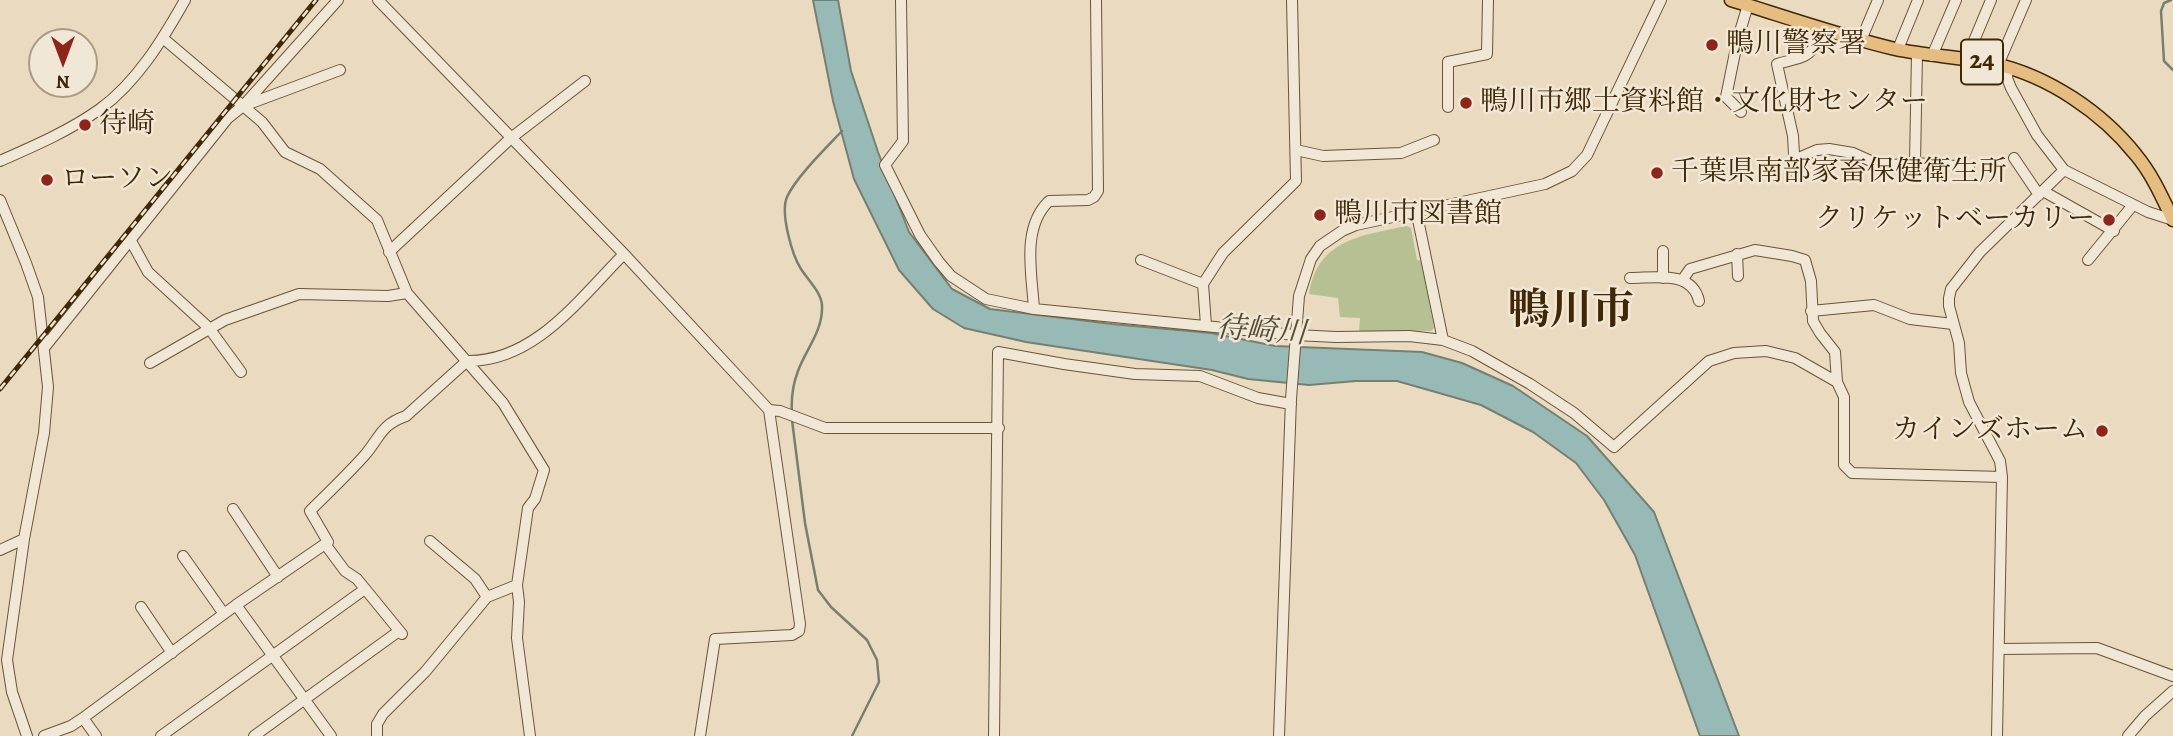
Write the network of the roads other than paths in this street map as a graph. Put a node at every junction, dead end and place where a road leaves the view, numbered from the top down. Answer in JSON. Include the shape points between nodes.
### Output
{"nodes":[{"id":1,"x":185,"y":0,"type":"edge"},
{"id":2,"x":338,"y":0,"type":"edge"},
{"id":3,"x":378,"y":0,"type":"edge"},
{"id":4,"x":901,"y":0,"type":"edge"},
{"id":5,"x":1096,"y":0,"type":"edge"},
{"id":6,"x":1292,"y":0,"type":"edge"},
{"id":7,"x":1488,"y":0,"type":"edge"},
{"id":8,"x":1661,"y":0,"type":"edge"},
{"id":9,"x":1731,"y":0,"type":"edge"},
{"id":10,"x":1878,"y":0,"type":"edge"},
{"id":11,"x":1918,"y":0,"type":"edge"},
{"id":12,"x":1956,"y":0,"type":"edge"},
{"id":13,"x":1991,"y":0,"type":"edge"},
{"id":14,"x":2026,"y":0,"type":"edge"},
{"id":15,"x":1748,"y":5,"type":"junction"},
{"id":16,"x":1822,"y":28,"type":"junction"},
{"id":17,"x":164,"y":39,"type":"junction"},
{"id":18,"x":1861,"y":40,"type":"junction"},
{"id":19,"x":1898,"y":49,"type":"junction"},
{"id":20,"x":1917,"y":53,"type":"junction"},
{"id":21,"x":1932,"y":56,"type":"junction"},
{"id":22,"x":1966,"y":60,"type":"junction"},
{"id":23,"x":2003,"y":66,"type":"junction"},
{"id":24,"x":340,"y":70,"type":"dead end"},
{"id":25,"x":585,"y":81,"type":"dead end"},
{"id":26,"x":243,"y":106,"type":"junction"},
{"id":27,"x":1448,"y":107,"type":"dead end"},
{"id":28,"x":1741,"y":112,"type":"dead end"},
{"id":29,"x":510,"y":138,"type":"junction"},
{"id":30,"x":1434,"y":140,"type":"dead end"},
{"id":31,"x":1296,"y":149,"type":"junction"},
{"id":32,"x":2014,"y":158,"type":"dead end"},
{"id":33,"x":1796,"y":159,"type":"junction"},
{"id":34,"x":0,"y":161,"type":"edge"},
{"id":35,"x":1915,"y":163,"type":"junction"},
{"id":36,"x":1969,"y":167,"type":"dead end"},
{"id":37,"x":2064,"y":170,"type":"junction"},
{"id":38,"x":1795,"y":173,"type":"dead end"},
{"id":39,"x":2041,"y":193,"type":"junction"},
{"id":40,"x":0,"y":200,"type":"edge"},
{"id":41,"x":2133,"y":205,"type":"junction"},
{"id":42,"x":1416,"y":210,"type":"junction"},
{"id":43,"x":2173,"y":220,"type":"edge"},
{"id":44,"x":2114,"y":231,"type":"junction"},
{"id":45,"x":131,"y":241,"type":"junction"},
{"id":46,"x":1663,"y":251,"type":"dead end"},
{"id":47,"x":389,"y":252,"type":"junction"},
{"id":48,"x":624,"y":254,"type":"junction"},
{"id":49,"x":1737,"y":254,"type":"junction"},
{"id":50,"x":1141,"y":260,"type":"dead end"},
{"id":51,"x":2088,"y":260,"type":"dead end"},
{"id":52,"x":1738,"y":276,"type":"dead end"},
{"id":53,"x":1630,"y":278,"type":"dead end"},
{"id":54,"x":1663,"y":278,"type":"junction"},
{"id":55,"x":1683,"y":279,"type":"junction"},
{"id":56,"x":1203,"y":284,"type":"junction"},
{"id":57,"x":407,"y":293,"type":"junction"},
{"id":58,"x":1699,"y":301,"type":"dead end"},
{"id":59,"x":1034,"y":309,"type":"junction"},
{"id":60,"x":1811,"y":311,"type":"junction"},
{"id":61,"x":1953,"y":324,"type":"junction"},
{"id":62,"x":1206,"y":325,"type":"junction"},
{"id":63,"x":209,"y":328,"type":"junction"},
{"id":64,"x":1295,"y":336,"type":"junction"},
{"id":65,"x":1443,"y":340,"type":"junction"},
{"id":66,"x":44,"y":348,"type":"junction"},
{"id":67,"x":467,"y":361,"type":"junction"},
{"id":68,"x":150,"y":363,"type":"dead end"},
{"id":69,"x":241,"y":372,"type":"dead end"},
{"id":70,"x":1837,"y":382,"type":"junction"},
{"id":71,"x":1291,"y":402,"type":"junction"},
{"id":72,"x":774,"y":411,"type":"junction"},
{"id":73,"x":999,"y":428,"type":"junction"},
{"id":74,"x":2002,"y":477,"type":"junction"},
{"id":75,"x":233,"y":509,"type":"dead end"},
{"id":76,"x":24,"y":539,"type":"junction"},
{"id":77,"x":430,"y":541,"type":"dead end"},
{"id":78,"x":325,"y":544,"type":"junction"},
{"id":79,"x":0,"y":550,"type":"edge"},
{"id":80,"x":183,"y":556,"type":"dead end"},
{"id":81,"x":278,"y":576,"type":"junction"},
{"id":82,"x":517,"y":585,"type":"junction"},
{"id":83,"x":365,"y":589,"type":"junction"},
{"id":84,"x":487,"y":597,"type":"junction"},
{"id":85,"x":236,"y":605,"type":"junction"},
{"id":86,"x":141,"y":607,"type":"dead end"},
{"id":87,"x":224,"y":614,"type":"junction"},
{"id":88,"x":1999,"y":649,"type":"junction"},
{"id":89,"x":172,"y":653,"type":"junction"},
{"id":90,"x":272,"y":655,"type":"junction"},
{"id":91,"x":2173,"y":676,"type":"edge"},
{"id":92,"x":2173,"y":691,"type":"edge"},
{"id":93,"x":304,"y":699,"type":"junction"},
{"id":94,"x":83,"y":718,"type":"junction"},
{"id":95,"x":27,"y":736,"type":"edge"},
{"id":96,"x":44,"y":736,"type":"edge"},
{"id":97,"x":96,"y":736,"type":"edge"},
{"id":98,"x":161,"y":736,"type":"edge"},
{"id":99,"x":254,"y":736,"type":"edge"},
{"id":100,"x":330,"y":736,"type":"edge"},
{"id":101,"x":377,"y":736,"type":"edge"},
{"id":102,"x":530,"y":736,"type":"edge"},
{"id":103,"x":700,"y":736,"type":"edge"},
{"id":104,"x":994,"y":736,"type":"edge"},
{"id":105,"x":1279,"y":736,"type":"edge"},
{"id":106,"x":1997,"y":736,"type":"edge"},
{"id":107,"x":2128,"y":736,"type":"edge"}],
"edges":[{"from":1,"to":17,"type":"street"},
{"from":2,"to":26,"type":"street"},
{"from":3,"to":29,"type":"street"},
{"from":4,"to":59,"type":"street","via":[[902,141],[885,165],[920,235],[951,276],[986,299]]},
{"from":5,"to":59,"type":"street","via":[[1098,191],[1088,200],[1049,201],[1035,220],[1031,236]]},
{"from":6,"to":31,"type":"street"},
{"from":7,"to":27,"type":"street","via":[[1487,54],[1448,62]]},
{"from":8,"to":42,"type":"street","via":[[1605,121],[1579,165],[1551,182]]},
{"from":9,"to":15,"type":"main road","number":"24"},
{"from":10,"to":18,"type":"street"},
{"from":11,"to":19,"type":"street"},
{"from":12,"to":21,"type":"street"},
{"from":13,"to":22,"type":"street"},
{"from":14,"to":23,"type":"street"},
{"from":15,"to":16,"type":"main road","number":"24"},
{"from":15,"to":28,"type":"street","via":[[1726,97]]},
{"from":16,"to":18,"type":"main road","number":"24"},
{"from":16,"to":33,"type":"street","via":[[1809,54],[1777,64]]},
{"from":17,"to":26,"type":"street"},
{"from":17,"to":34,"type":"street","via":[[102,108]]},
{"from":18,"to":19,"type":"main road","number":"24"},
{"from":19,"to":20,"type":"main road","number":"24"},
{"from":20,"to":21,"type":"main road","number":"24"},
{"from":20,"to":35,"type":"street"},
{"from":21,"to":22,"type":"main road","number":"24"},
{"from":22,"to":23,"type":"main road","number":"24"},
{"from":23,"to":37,"type":"street","via":[[2037,135]]},
{"from":23,"to":43,"type":"main road","number":"24","via":[[2056,89],[2102,121],[2136,155]]},
{"from":24,"to":26,"type":"street"},
{"from":25,"to":29,"type":"street"},
{"from":26,"to":45,"type":"street"},
{"from":26,"to":47,"type":"street","via":[[285,152],[320,169],[377,220]]},
{"from":29,"to":47,"type":"street"},
{"from":29,"to":48,"type":"street"},
{"from":30,"to":31,"type":"street","via":[[1401,153],[1323,156]]},
{"from":31,"to":56,"type":"street","via":[[1293,186],[1223,253]]},
{"from":32,"to":39,"type":"street"},
{"from":33,"to":35,"type":"street","via":[[1829,149],[1853,153],[1882,166]]},
{"from":33,"to":38,"type":"street"},
{"from":35,"to":36,"type":"street"},
{"from":37,"to":39,"type":"street"},
{"from":37,"to":41,"type":"street"},
{"from":39,"to":44,"type":"street"},
{"from":39,"to":61,"type":"street","via":[[1980,252],[1951,289]]},
{"from":40,"to":66,"type":"street","via":[[34,285]]},
{"from":41,"to":43,"type":"street"},
{"from":41,"to":44,"type":"street"},
{"from":42,"to":64,"type":"street","via":[[1356,225],[1320,246],[1303,278]]},
{"from":42,"to":65,"type":"street"},
{"from":44,"to":51,"type":"street"},
{"from":45,"to":63,"type":"street","via":[[148,272]]},
{"from":45,"to":66,"type":"street"},
{"from":46,"to":54,"type":"street"},
{"from":47,"to":57,"type":"street"},
{"from":48,"to":67,"type":"street","via":[[545,334],[485,361]]},
{"from":48,"to":72,"type":"street"},
{"from":49,"to":52,"type":"street"},
{"from":49,"to":55,"type":"street","via":[[1690,269]]},
{"from":49,"to":60,"type":"street","via":[[1755,250],[1805,260],[1811,281]]},
{"from":50,"to":56,"type":"street"},
{"from":53,"to":54,"type":"street"},
{"from":54,"to":55,"type":"street"},
{"from":55,"to":58,"type":"street"},
{"from":56,"to":62,"type":"street"},
{"from":57,"to":63,"type":"street","via":[[299,294]]},
{"from":57,"to":67,"type":"street"},
{"from":59,"to":62,"type":"street"},
{"from":60,"to":61,"type":"street","via":[[1874,305],[1910,318]]},
{"from":60,"to":70,"type":"street","via":[[1815,326],[1835,352]]},
{"from":61,"to":74,"type":"street","via":[[1969,402],[2000,461]]},
{"from":62,"to":64,"type":"street"},
{"from":63,"to":68,"type":"street"},
{"from":63,"to":69,"type":"street"},
{"from":64,"to":65,"type":"street"},
{"from":64,"to":71,"type":"street"},
{"from":65,"to":70,"type":"street","via":[[1530,384],[1574,412],[1614,447],[1696,372],[1721,356],[1779,353]]},
{"from":66,"to":76,"type":"street","via":[[47,410]]},
{"from":67,"to":78,"type":"street","via":[[405,416],[383,428],[365,455],[310,511],[328,542]]},
{"from":67,"to":82,"type":"street","via":[[503,403],[544,470],[528,508]]},
{"from":70,"to":74,"type":"street","via":[[1844,397],[1844,465],[1852,473]]},
{"from":71,"to":73,"type":"street","via":[[1258,398],[1200,376],[1135,374],[998,352]]},
{"from":71,"to":105,"type":"street"},
{"from":72,"to":73,"type":"street","via":[[825,428]]},
{"from":72,"to":103,"type":"street","via":[[799,631],[715,639]]},
{"from":73,"to":104,"type":"street"},
{"from":74,"to":88,"type":"street"},
{"from":75,"to":81,"type":"street"},
{"from":76,"to":79,"type":"street"},
{"from":76,"to":95,"type":"street","via":[[7,660]]},
{"from":77,"to":84,"type":"street","via":[[475,579]]},
{"from":78,"to":81,"type":"street"},
{"from":78,"to":83,"type":"street","via":[[345,572]]},
{"from":80,"to":87,"type":"street"},
{"from":81,"to":85,"type":"street"},
{"from":82,"to":84,"type":"street"},
{"from":82,"to":102,"type":"street","via":[[517,638]]},
{"from":83,"to":90,"type":"street"},
{"from":83,"to":93,"type":"street","via":[[400,633]]},
{"from":84,"to":101,"type":"street","via":[[425,673],[383,714]]},
{"from":85,"to":87,"type":"street"},
{"from":85,"to":90,"type":"street"},
{"from":86,"to":89,"type":"street"},
{"from":87,"to":89,"type":"street"},
{"from":88,"to":91,"type":"street","via":[[2097,648]]},
{"from":88,"to":106,"type":"street"},
{"from":89,"to":94,"type":"street"},
{"from":90,"to":93,"type":"street"},
{"from":90,"to":98,"type":"street"},
{"from":92,"to":107,"type":"street"},
{"from":93,"to":99,"type":"street"},
{"from":93,"to":100,"type":"street"},
{"from":94,"to":96,"type":"street"},
{"from":94,"to":97,"type":"street"}]}
